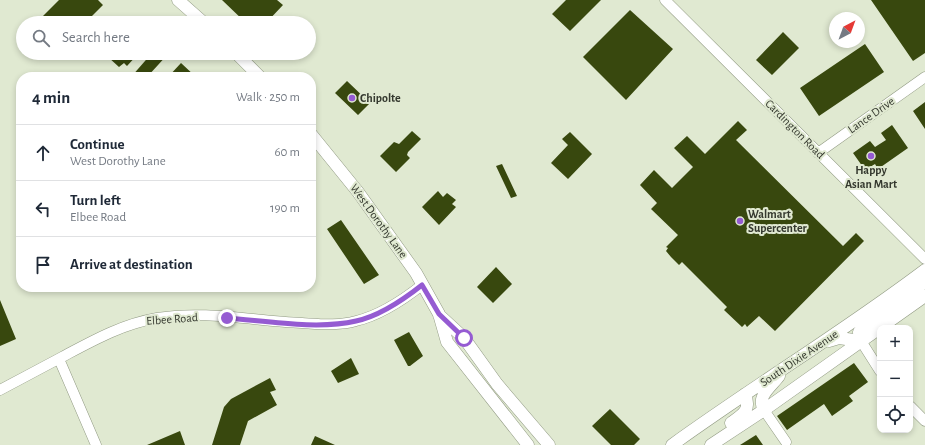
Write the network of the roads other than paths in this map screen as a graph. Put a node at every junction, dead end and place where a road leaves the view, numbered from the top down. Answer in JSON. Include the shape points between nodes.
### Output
{"nodes":[{"id":1,"x":178,"y":0,"type":"edge"},
{"id":2,"x":665,"y":0,"type":"edge"},
{"id":3,"x":196,"y":16,"type":"edge"},
{"id":4,"x":243,"y":60,"type":"edge"},
{"id":5,"x":255,"y":72,"type":"edge"},
{"id":6,"x":925,"y":77,"type":"edge"},
{"id":7,"x":316,"y":140,"type":"edge"},
{"id":8,"x":818,"y":153,"type":"junction"},
{"id":9,"x":925,"y":259,"type":"edge"},
{"id":10,"x":925,"y":270,"type":"edge"},
{"id":11,"x":925,"y":282,"type":"edge"},
{"id":12,"x":422,"y":285,"type":"junction"},
{"id":13,"x":925,"y":296,"type":"edge"},
{"id":14,"x":889,"y":297,"type":"junction"},
{"id":15,"x":439,"y":314,"type":"junction"},
{"id":16,"x":886,"y":323,"type":"junction"},
{"id":17,"x":861,"y":341,"type":"junction"},
{"id":18,"x":824,"y":342,"type":"junction"},
{"id":19,"x":59,"y":359,"type":"junction"},
{"id":20,"x":789,"y":365,"type":"junction"},
{"id":21,"x":877,"y":366,"type":"edge"},
{"id":22,"x":0,"y":390,"type":"edge"},
{"id":23,"x":745,"y":394,"type":"junction"},
{"id":24,"x":913,"y":409,"type":"edge"},
{"id":25,"x":764,"y":410,"type":"junction"},
{"id":26,"x":925,"y":421,"type":"edge"},
{"id":27,"x":786,"y":442,"type":"dead end"},
{"id":28,"x":96,"y":445,"type":"edge"},
{"id":29,"x":528,"y":445,"type":"edge"},
{"id":30,"x":549,"y":445,"type":"edge"},
{"id":31,"x":672,"y":445,"type":"edge"},
{"id":32,"x":706,"y":445,"type":"edge"},
{"id":33,"x":711,"y":445,"type":"edge"}],
"edges":[{"from":1,"to":3,"type":"main road"},
{"from":2,"to":8,"type":"street","name":"Cardington Road"},
{"from":4,"to":5,"type":"main road"},
{"from":6,"to":8,"type":"street","name":"Lance Drive"},
{"from":7,"to":12,"type":"main road","name":"West Dorothy Lane","via":[[370,208]]},
{"from":8,"to":9,"type":"street","name":"Cardington Road"},
{"from":10,"to":14,"type":"main road","name":"South Dixie Avenue"},
{"from":11,"to":16,"type":"main road","via":[[898,302]]},
{"from":12,"to":15,"type":"main road","name":"West Dorothy Lane"},
{"from":12,"to":19,"type":"street","name":"Elbee Road","via":[[392,306],[357,321],[327,324],[189,316],[157,318],[113,331]]},
{"from":13,"to":16,"type":"main road","name":"South Dixie Avenue"},
{"from":14,"to":17,"type":"main road","via":[[879,316],[858,332]]},
{"from":14,"to":18,"type":"main road","name":"South Dixie Avenue"},
{"from":15,"to":29,"type":"main road","name":"West Dorothy Lane","via":[[447,342]]},
{"from":15,"to":30,"type":"main road","name":"West Dorothy Lane","via":[[464,338],[497,384]]},
{"from":16,"to":17,"type":"main road","name":"South Dixie Avenue"},
{"from":17,"to":18,"type":"main road","via":[[839,338]]},
{"from":17,"to":21,"type":"street"},
{"from":17,"to":25,"type":"main road","name":"South Dixie Avenue"},
{"from":18,"to":20,"type":"main road","name":"South Dixie Avenue"},
{"from":19,"to":22,"type":"street","name":"Elbee Road"},
{"from":19,"to":28,"type":"street"},
{"from":20,"to":23,"type":"main road","name":"South Dixie Avenue"},
{"from":20,"to":25,"type":"main road","via":[[761,399]]},
{"from":23,"to":31,"type":"main road","name":"South Dixie Avenue"},
{"from":23,"to":32,"type":"main road","via":[[748,402],[744,414]]},
{"from":24,"to":26,"type":"street"},
{"from":25,"to":27,"type":"street"},
{"from":25,"to":33,"type":"main road","name":"South Dixie Avenue"}]}
